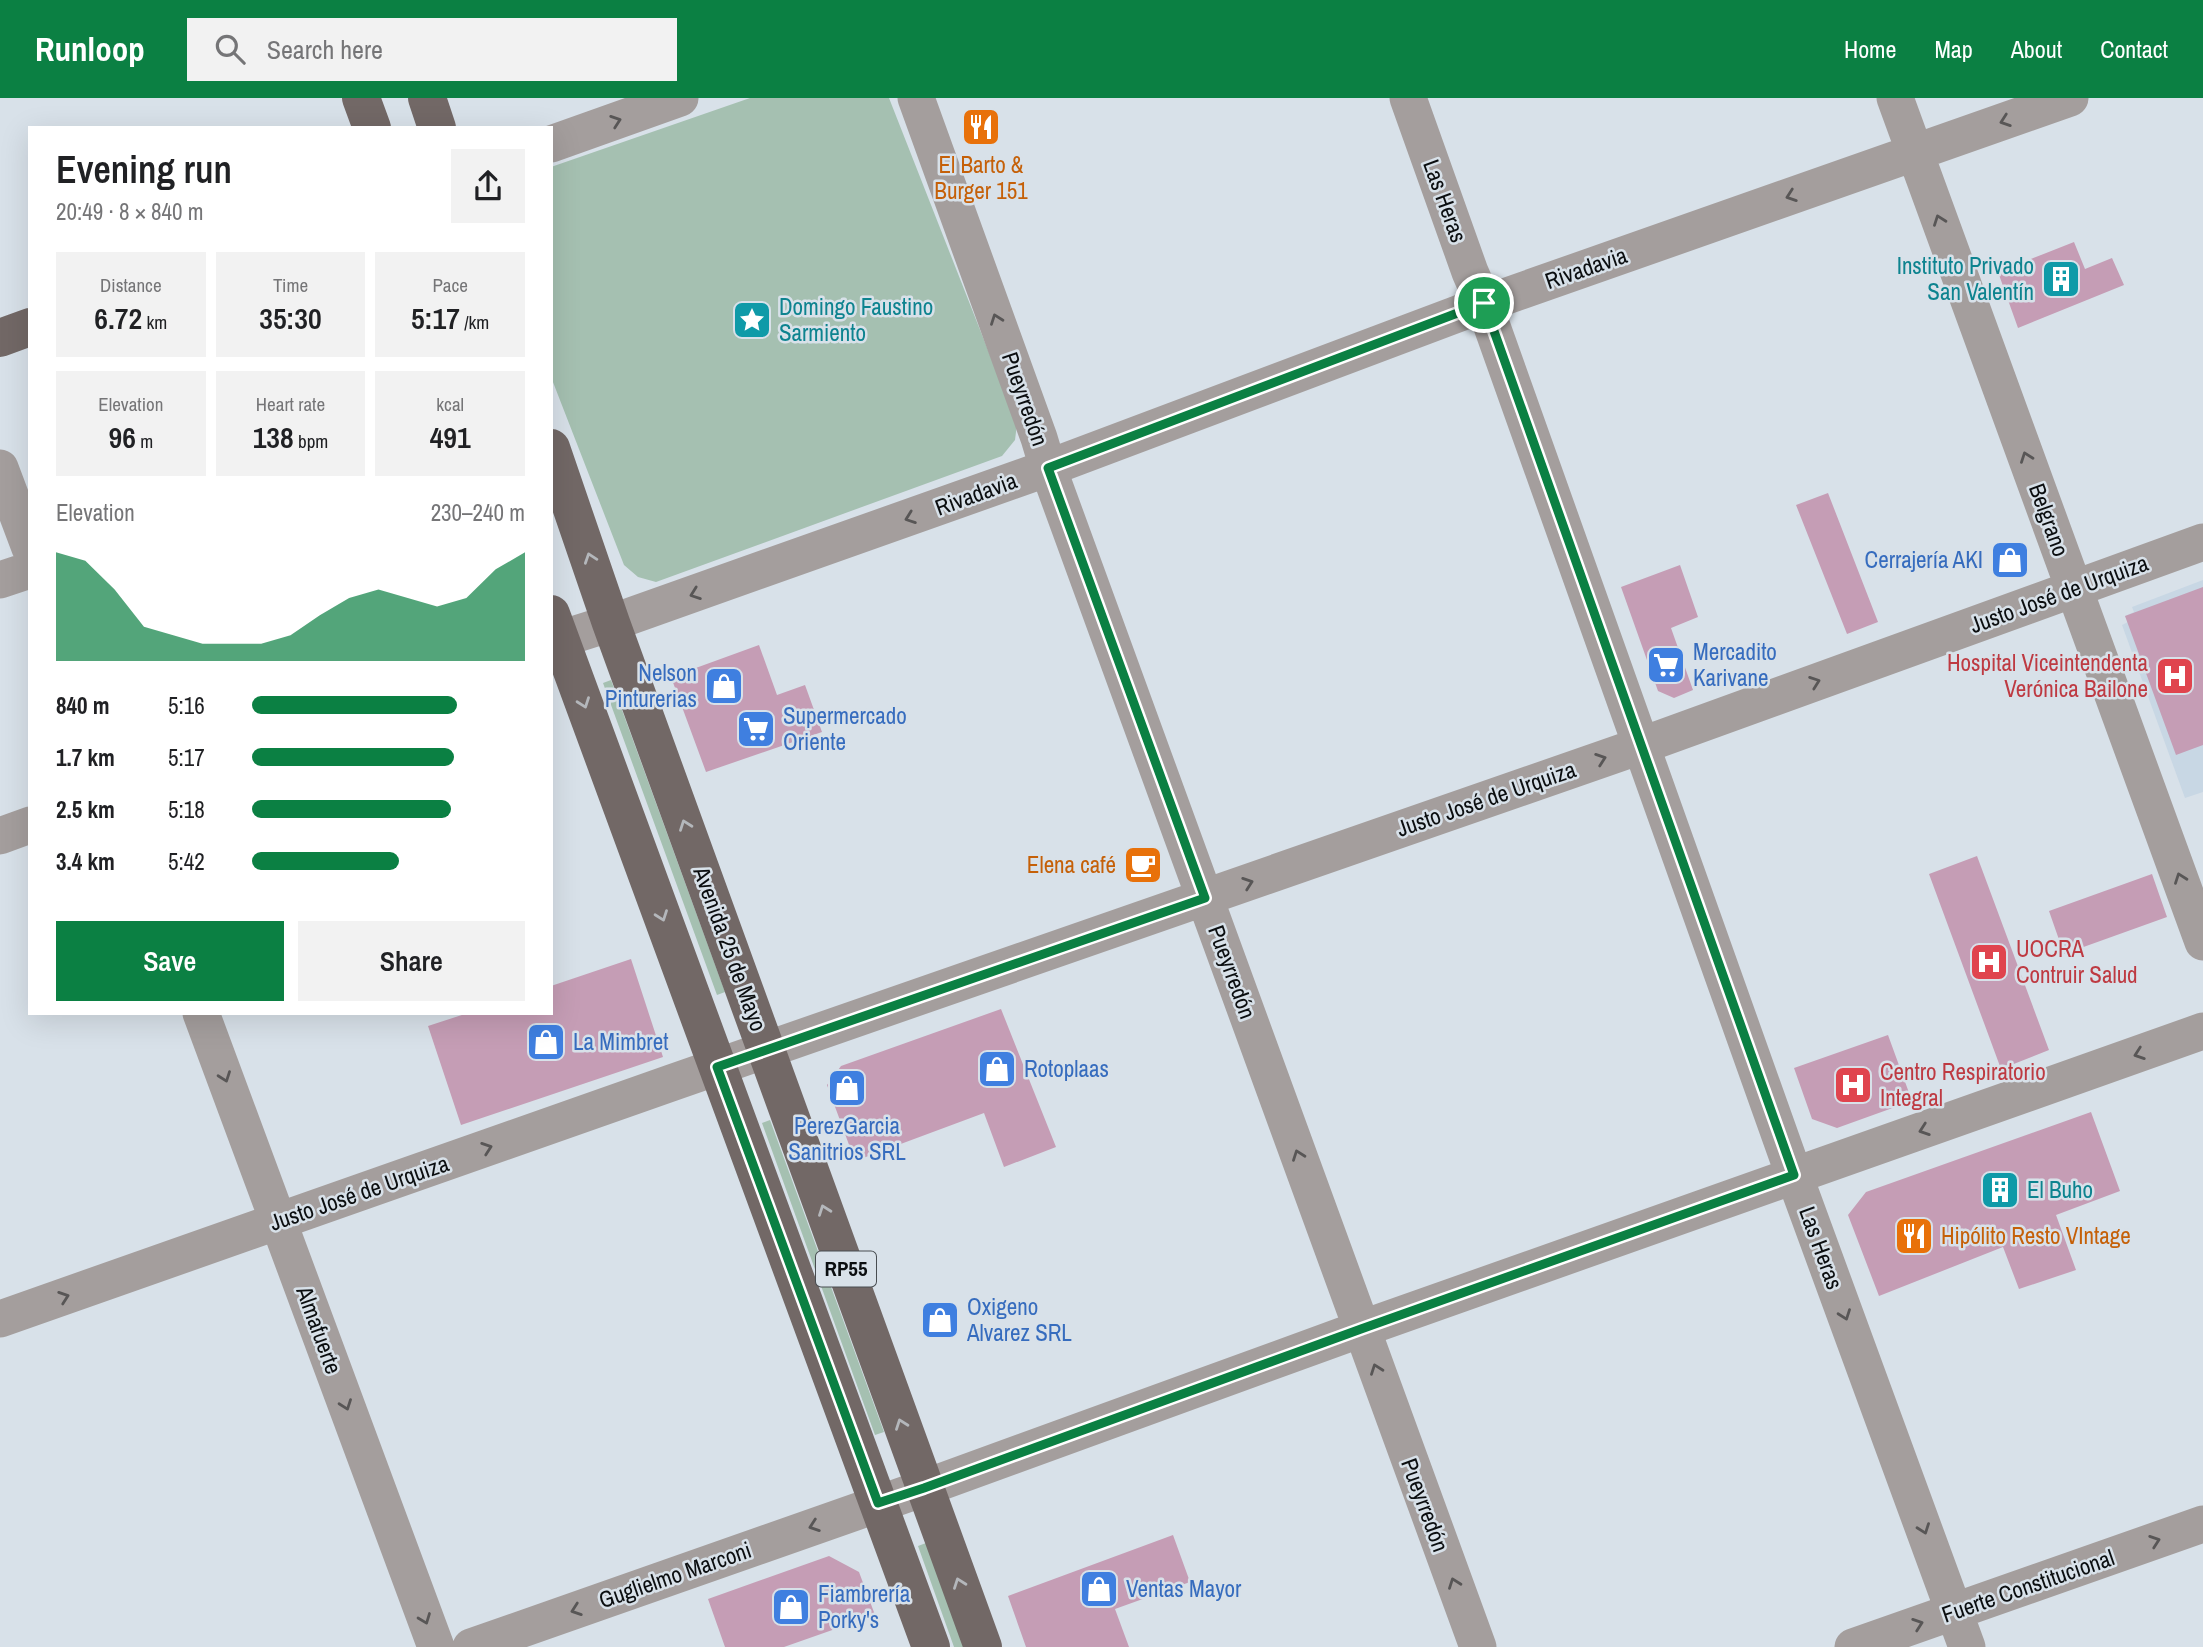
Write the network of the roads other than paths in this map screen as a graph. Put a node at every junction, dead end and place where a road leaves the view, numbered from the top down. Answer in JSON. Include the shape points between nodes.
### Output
{"nodes":[{"id":1,"x":361,"y":98,"type":"edge"},
{"id":2,"x":427,"y":98,"type":"edge"},
{"id":3,"x":680,"y":98,"type":"edge"},
{"id":4,"x":916,"y":98,"type":"edge"},
{"id":5,"x":1408,"y":98,"type":"edge"},
{"id":6,"x":1895,"y":98,"type":"edge"},
{"id":7,"x":2070,"y":98,"type":"edge"},
{"id":8,"x":371,"y":126,"type":"edge"},
{"id":9,"x":437,"y":126,"type":"edge"},
{"id":10,"x":553,"y":143,"type":"edge"},
{"id":11,"x":1914,"y":153,"type":"junction"},
{"id":12,"x":1484,"y":303,"type":"junction"},
{"id":13,"x":28,"y":328,"type":"edge"},
{"id":14,"x":0,"y":338,"type":"edge"},
{"id":15,"x":553,"y":454,"type":"edge"},
{"id":16,"x":0,"y":468,"type":"edge"},
{"id":17,"x":1048,"y":468,"type":"junction"},
{"id":18,"x":2203,"y":542,"type":"edge"},
{"id":19,"x":28,"y":543,"type":"edge"},
{"id":20,"x":28,"y":571,"type":"edge"},
{"id":21,"x":0,"y":580,"type":"edge"},
{"id":22,"x":2075,"y":589,"type":"junction"},
{"id":23,"x":611,"y":623,"type":"junction"},
{"id":24,"x":554,"y":632,"type":"edge"},
{"id":25,"x":1640,"y":746,"type":"junction"},
{"id":26,"x":28,"y":826,"type":"edge"},
{"id":27,"x":0,"y":836,"type":"edge"},
{"id":28,"x":1205,"y":898,"type":"junction"},
{"id":29,"x":2203,"y":942,"type":"edge"},
{"id":30,"x":202,"y":1015,"type":"edge"},
{"id":31,"x":2203,"y":1031,"type":"edge"},
{"id":32,"x":767,"y":1050,"type":"junction"},
{"id":33,"x":717,"y":1067,"type":"junction"},
{"id":34,"x":1794,"y":1175,"type":"junction"},
{"id":35,"x":279,"y":1221,"type":"junction"},
{"id":36,"x":0,"y":1319,"type":"edge"},
{"id":37,"x":1361,"y":1329,"type":"junction"},
{"id":38,"x":924,"y":1488,"type":"junction"},
{"id":39,"x":878,"y":1503,"type":"junction"},
{"id":40,"x":2203,"y":1524,"type":"edge"},
{"id":41,"x":1954,"y":1612,"type":"junction"},
{"id":42,"x":436,"y":1647,"type":"edge"},
{"id":43,"x":471,"y":1647,"type":"edge"},
{"id":44,"x":931,"y":1647,"type":"edge"},
{"id":45,"x":982,"y":1647,"type":"edge"},
{"id":46,"x":1478,"y":1647,"type":"edge"},
{"id":47,"x":1853,"y":1647,"type":"edge"},
{"id":48,"x":1967,"y":1647,"type":"edge"}],
"edges":[{"from":1,"to":8,"type":"main road"},
{"from":2,"to":9,"type":"main road"},
{"from":10,"to":3,"type":"street","one_way":true},
{"from":17,"to":4,"type":"street","name":"Pueyrredón","one_way":true},
{"from":5,"to":12,"type":"street","name":"Las Heras"},
{"from":6,"to":11,"type":"street","name":"Belgrano"},
{"from":7,"to":11,"type":"street","name":"Rivadavia","one_way":true},
{"from":11,"to":12,"type":"street","name":"Rivadavia","one_way":true},
{"from":22,"to":11,"type":"street","name":"Belgrano","one_way":true},
{"from":12,"to":17,"type":"street","name":"Rivadavia"},
{"from":12,"to":25,"type":"street","name":"Las Heras"},
{"from":13,"to":14,"type":"main road"},
{"from":23,"to":15,"type":"main road","name":"Avenida 25 de Mayo","number":"RP55","one_way":true},
{"from":16,"to":19,"type":"street"},
{"from":17,"to":23,"type":"street","name":"Rivadavia","one_way":true},
{"from":17,"to":28,"type":"street","name":"Pueyrredón"},
{"from":18,"to":22,"type":"street","name":"Justo José de Urquiza"},
{"from":20,"to":21,"type":"street"},
{"from":25,"to":22,"type":"street","name":"Justo José de Urquiza","one_way":true},
{"from":29,"to":22,"type":"street","name":"Belgrano","one_way":true},
{"from":23,"to":24,"type":"street","name":"Rivadavia"},
{"from":32,"to":23,"type":"main road","name":"Avenida 25 de Mayo","number":"RP55","one_way":true},
{"from":24,"to":33,"type":"main road","number":"RP55","one_way":true},
{"from":28,"to":25,"type":"street","name":"Justo José de Urquiza","one_way":true},
{"from":25,"to":34,"type":"street","name":"Las Heras"},
{"from":26,"to":27,"type":"street"},
{"from":28,"to":32,"type":"street","name":"Justo José de Urquiza"},
{"from":37,"to":28,"type":"street","name":"Pueyrredón","one_way":true},
{"from":30,"to":35,"type":"street","name":"Almafuerte","one_way":true},
{"from":31,"to":34,"type":"street","one_way":true},
{"from":32,"to":33,"type":"street","name":"Justo José de Urquiza"},
{"from":38,"to":32,"type":"main road","name":"Avenida 25 de Mayo","number":"RP55","one_way":true},
{"from":35,"to":33,"type":"street","name":"Justo José de Urquiza","one_way":true},
{"from":33,"to":39,"type":"main road","number":"RP55"},
{"from":34,"to":37,"type":"street"},
{"from":34,"to":41,"type":"street","name":"Las Heras","one_way":true},
{"from":36,"to":35,"type":"street","name":"Justo José de Urquiza","one_way":true},
{"from":35,"to":42,"type":"street","name":"Almafuerte","one_way":true},
{"from":37,"to":38,"type":"street"},
{"from":46,"to":37,"type":"street","name":"Pueyrredón","one_way":true},
{"from":38,"to":39,"type":"street","name":"Guglielmo Marconi"},
{"from":45,"to":38,"type":"main road","name":"Avenida 25 de Mayo","number":"RP55","one_way":true},
{"from":39,"to":43,"type":"street","name":"Guglielmo Marconi","one_way":true},
{"from":39,"to":44,"type":"main road","number":"RP55"},
{"from":41,"to":40,"type":"street","name":"Fuerte Constitucional","one_way":true},
{"from":47,"to":41,"type":"street","name":"Fuerte Constitucional","one_way":true},
{"from":41,"to":48,"type":"street","name":"Las Heras"}]}
